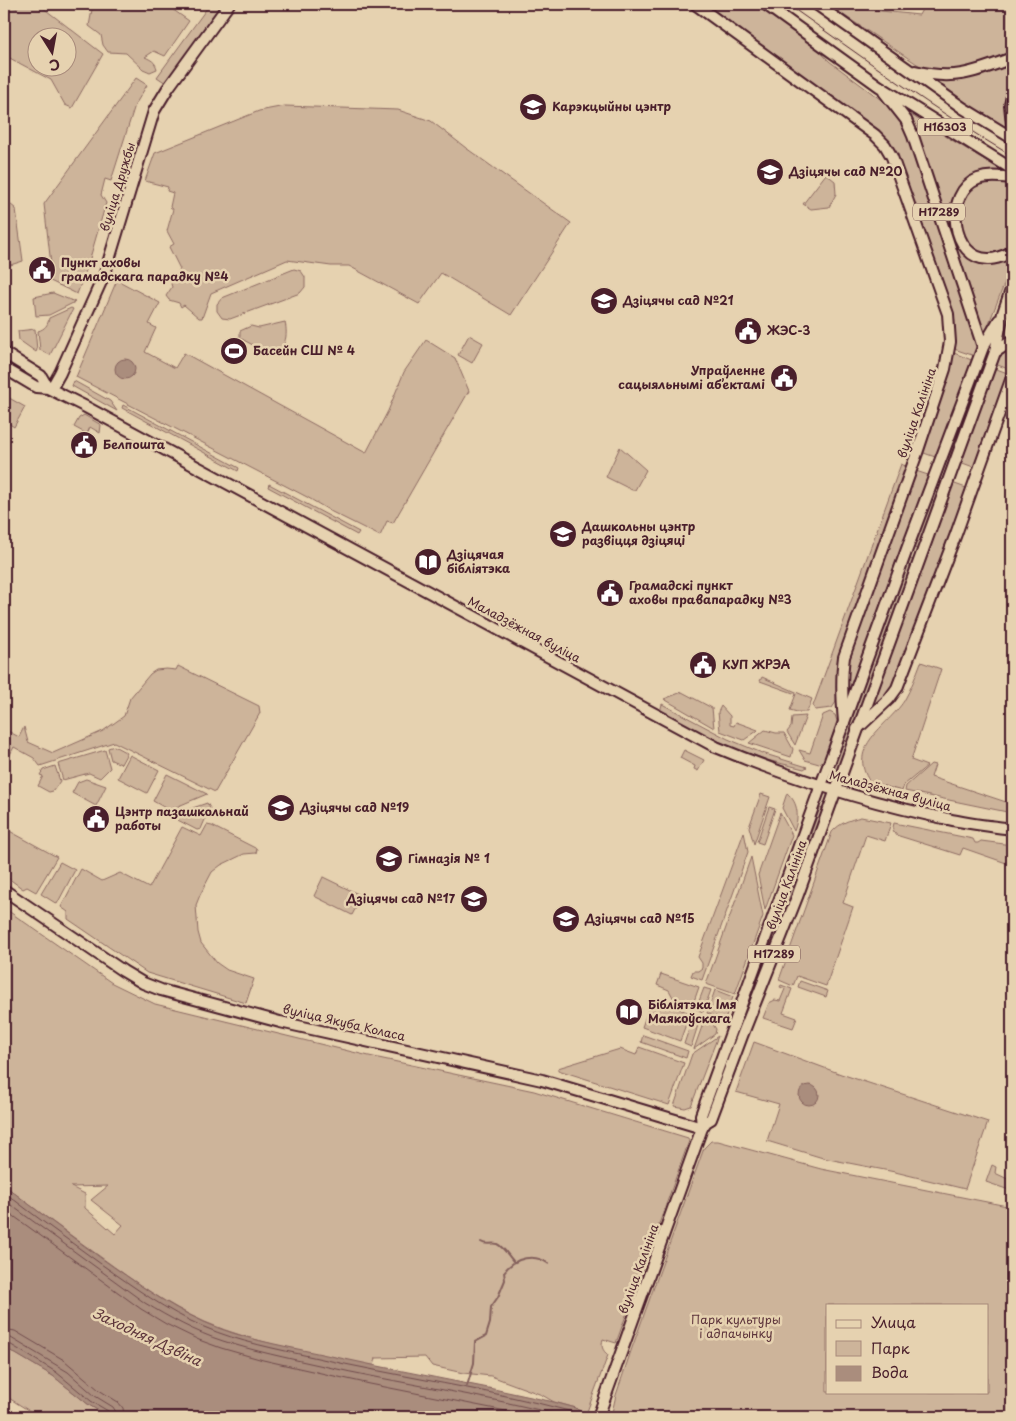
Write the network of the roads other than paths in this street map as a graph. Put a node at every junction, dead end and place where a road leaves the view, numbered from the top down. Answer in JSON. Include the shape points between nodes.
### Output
{"nodes":[{"id":1,"x":229,"y":4,"type":"edge"},
{"id":2,"x":695,"y":4,"type":"edge"},
{"id":3,"x":765,"y":4,"type":"edge"},
{"id":4,"x":816,"y":4,"type":"edge"},
{"id":5,"x":1012,"y":58,"type":"edge"},
{"id":6,"x":907,"y":69,"type":"junction"},
{"id":7,"x":878,"y":86,"type":"junction"},
{"id":8,"x":1012,"y":96,"type":"edge"},
{"id":9,"x":1012,"y":124,"type":"edge"},
{"id":10,"x":1012,"y":138,"type":"edge"},
{"id":11,"x":1012,"y":169,"type":"edge"},
{"id":12,"x":1012,"y":178,"type":"edge"},
{"id":13,"x":1012,"y":252,"type":"edge"},
{"id":14,"x":1012,"y":287,"type":"edge"},
{"id":15,"x":1003,"y":313,"type":"junction"},
{"id":16,"x":1012,"y":341,"type":"edge"},
{"id":17,"x":983,"y":347,"type":"junction"},
{"id":18,"x":995,"y":352,"type":"junction"},
{"id":19,"x":4,"y":353,"type":"edge"},
{"id":20,"x":4,"y":368,"type":"edge"},
{"id":21,"x":1012,"y":377,"type":"edge"},
{"id":22,"x":49,"y":388,"type":"junction"},
{"id":23,"x":965,"y":396,"type":"junction"},
{"id":24,"x":977,"y":400,"type":"junction"},
{"id":25,"x":907,"y":549,"type":"junction"},
{"id":26,"x":921,"y":554,"type":"junction"},
{"id":27,"x":868,"y":698,"type":"junction"},
{"id":28,"x":882,"y":706,"type":"junction"},
{"id":29,"x":844,"y":726,"type":"junction"},
{"id":30,"x":857,"y":730,"type":"junction"},
{"id":31,"x":822,"y":786,"type":"junction"},
{"id":32,"x":836,"y":790,"type":"junction"},
{"id":33,"x":1012,"y":829,"type":"edge"},
{"id":34,"x":4,"y":890,"type":"edge"},
{"id":35,"x":702,"y":1128,"type":"junction"},
{"id":36,"x":598,"y":1417,"type":"edge"}],
"edges":[{"from":1,"to":22,"type":"main road","name":"вуліца Дружбы","via":[[154,111],[105,273],[60,373]]},
{"from":2,"to":29,"type":"main road","name":"вуліца Калініна","via":[[885,145],[948,314],[950,342],[946,369],[844,657],[841,691]]},
{"from":3,"to":7,"type":"main road","number":"Н16303"},
{"from":4,"to":6,"type":"main road","number":"Н16303"},
{"from":5,"to":6,"type":"main road","via":[[954,76],[933,76]]},
{"from":6,"to":10,"type":"main road","number":"Н16303"},
{"from":7,"to":11,"type":"main road","number":"Н16303"},
{"from":7,"to":17,"type":"main road","number":"Н17289","via":[[906,120]]},
{"from":8,"to":9,"type":"main road"},
{"from":12,"to":13,"type":"main road","number":"Н17289","via":[[990,176],[977,179],[965,188],[955,216],[965,246],[977,256],[1000,258]]},
{"from":14,"to":15,"type":"main road","name":"вуліца Калініна","number":"Н17289"},
{"from":15,"to":17,"type":"main road","name":"вуліца Калініна","number":"Н17289"},
{"from":15,"to":18,"type":"main road","name":"вуліца Калініна","number":"Н17289"},
{"from":16,"to":18,"type":"main road"},
{"from":17,"to":23,"type":"main road","name":"вуліца Калініна","number":"Н17289"},
{"from":18,"to":24,"type":"main road","name":"вуліца Калініна","number":"Н17289"},
{"from":19,"to":22,"type":"main road","name":"Маладзёжная вуліца","via":[[42,376]]},
{"from":20,"to":22,"type":"main road","name":"Маладзёжная вуліца","via":[[36,387]]},
{"from":21,"to":28,"type":"main road","name":"вуліца Калініна","via":[[907,663],[897,688]]},
{"from":22,"to":31,"type":"main road","name":"Маладзёжная вуліца","via":[[716,747]]},
{"from":23,"to":24,"type":"main road"},
{"from":23,"to":25,"type":"main road","name":"вуліца Калініна","number":"Н17289"},
{"from":24,"to":26,"type":"main road","name":"вуліца Калініна","number":"Н17289"},
{"from":25,"to":26,"type":"main road"},
{"from":25,"to":29,"type":"main road","name":"вуліца Калініна","number":"Н17289"},
{"from":26,"to":27,"type":"main road","name":"вуліца Калініна","number":"Н17289"},
{"from":27,"to":28,"type":"main road","via":[[874,708]]},
{"from":27,"to":30,"type":"main road","name":"вуліца Калініна","number":"Н17289"},
{"from":28,"to":30,"type":"main road","name":"вуліца Калініна"},
{"from":29,"to":31,"type":"main road","name":"вуліца Калініна","number":"Н17289"},
{"from":30,"to":32,"type":"main road","name":"вуліца Калініна","number":"Н17289"},
{"from":31,"to":32,"type":"main road","name":"Маладзёжная вуліца"},
{"from":31,"to":35,"type":"main road","name":"вуліца Калініна","number":"Н17289","via":[[702,1115]]},
{"from":32,"to":33,"type":"main road","name":"Маладзёжная вуліца","via":[[921,813]]},
{"from":32,"to":35,"type":"main road","name":"вуліца Калініна","number":"Н17289","via":[[711,1118]]},
{"from":34,"to":35,"type":"main road","name":"вуліца Якуба Коласа","via":[[122,971],[161,990],[280,1022],[542,1080]]},
{"from":35,"to":36,"type":"main road","name":"вуліца Калініна","number":"Н17289"}]}
